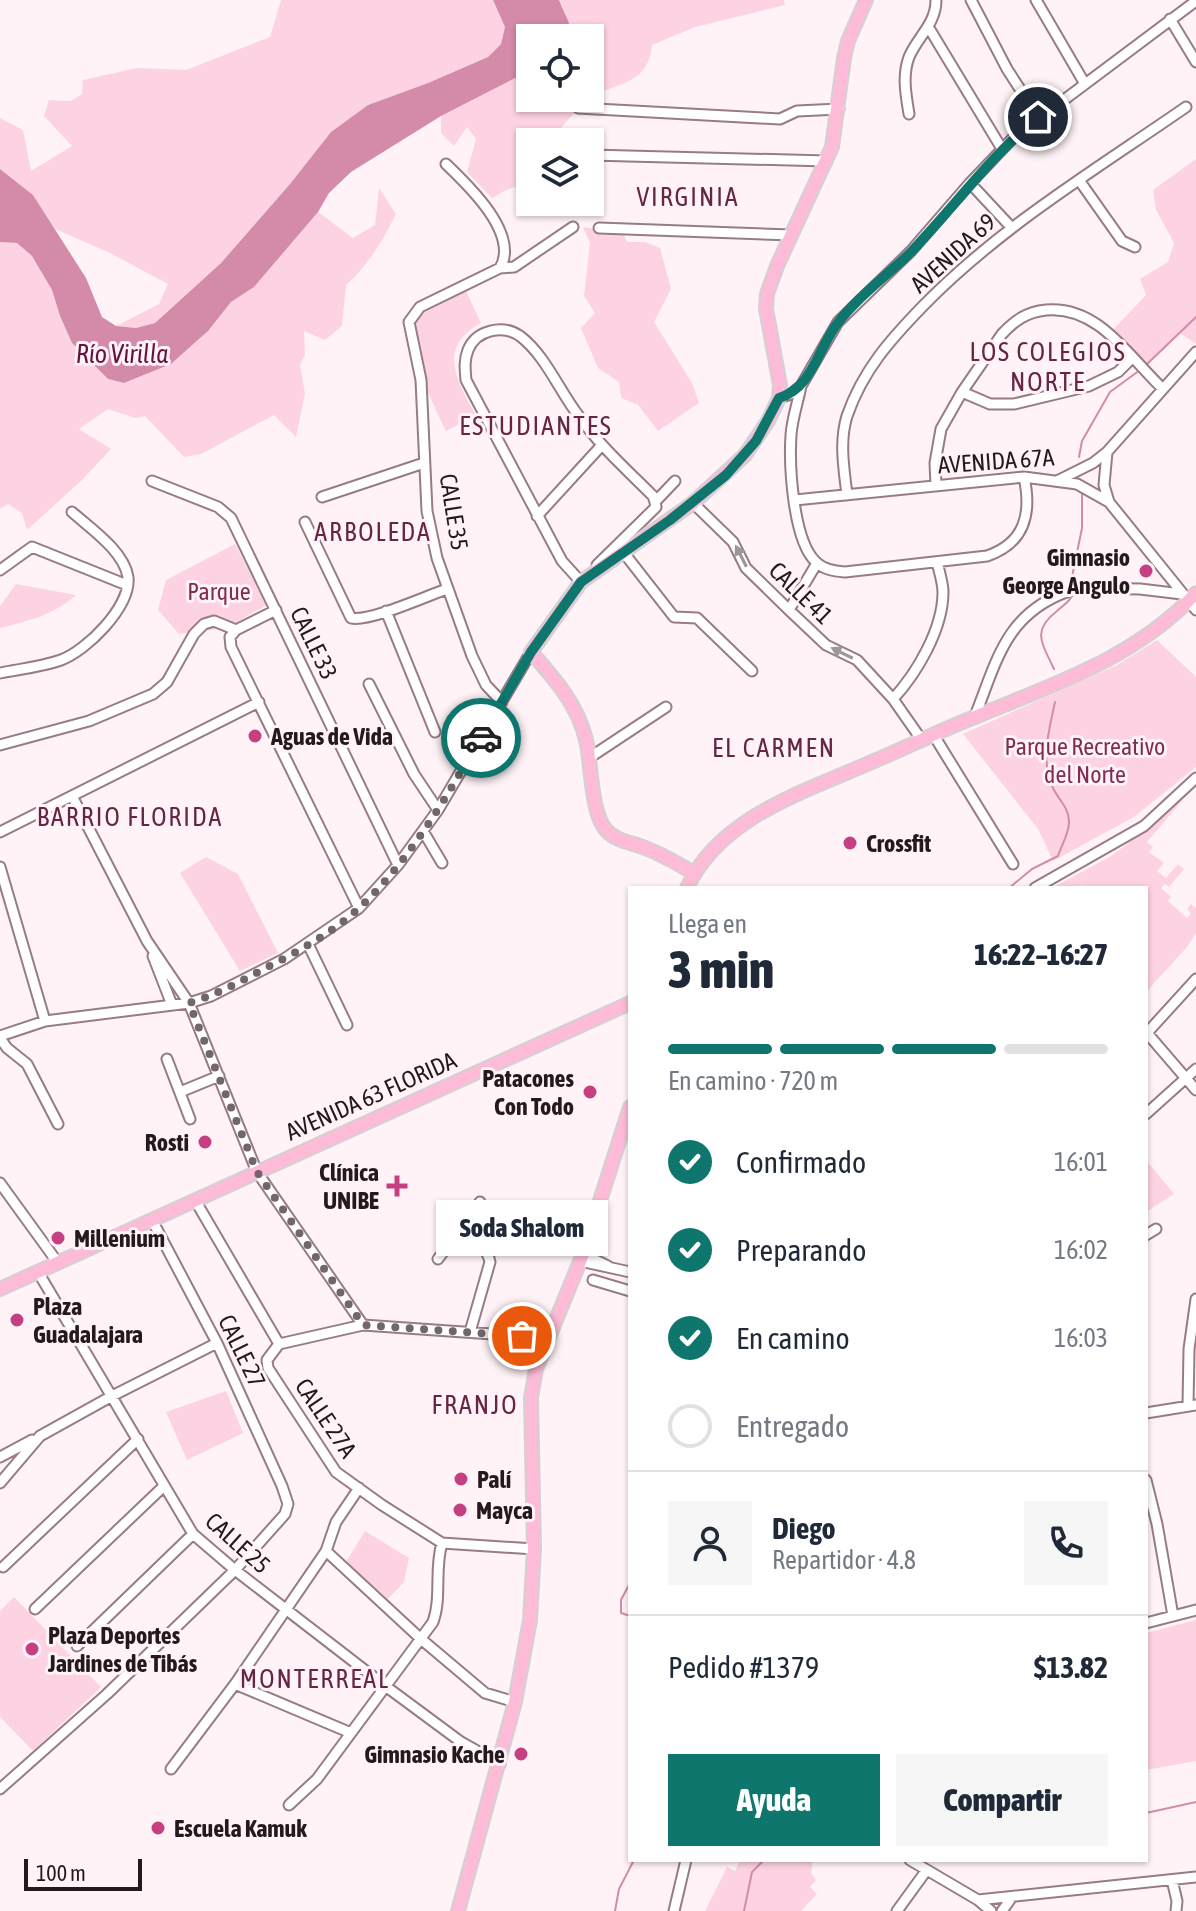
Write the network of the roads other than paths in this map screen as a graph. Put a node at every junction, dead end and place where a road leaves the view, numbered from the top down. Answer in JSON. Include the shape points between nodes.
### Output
{"nodes":[{"id":1,"x":866,"y":0,"type":"edge"},
{"id":2,"x":936,"y":0,"type":"edge"},
{"id":3,"x":971,"y":0,"type":"edge"},
{"id":4,"x":1036,"y":0,"type":"edge"},
{"id":5,"x":1196,"y":1,"type":"edge"},
{"id":6,"x":1170,"y":19,"type":"junction"},
{"id":7,"x":929,"y":28,"type":"junction"},
{"id":8,"x":1196,"y":62,"type":"edge"},
{"id":9,"x":1085,"y":84,"type":"junction"},
{"id":10,"x":1186,"y":107,"type":"dead end"},
{"id":11,"x":604,"y":109,"type":"edge"},
{"id":12,"x":839,"y":109,"type":"junction"},
{"id":13,"x":909,"y":114,"type":"dead end"},
{"id":14,"x":1038,"y":117,"type":"junction"},
{"id":15,"x":1002,"y":149,"type":"junction"},
{"id":16,"x":604,"y":155,"type":"edge"},
{"id":17,"x":827,"y":161,"type":"junction"},
{"id":18,"x":446,"y":164,"type":"dead end"},
{"id":19,"x":1079,"y":180,"type":"junction"},
{"id":20,"x":970,"y":183,"type":"junction"},
{"id":21,"x":573,"y":227,"type":"dead end"},
{"id":22,"x":1011,"y":227,"type":"junction"},
{"id":23,"x":599,"y":228,"type":"dead end"},
{"id":24,"x":791,"y":235,"type":"junction"},
{"id":25,"x":1135,"y":247,"type":"dead end"},
{"id":26,"x":500,"y":268,"type":"junction"},
{"id":27,"x":1196,"y":352,"type":"edge"},
{"id":28,"x":1134,"y":362,"type":"junction"},
{"id":29,"x":801,"y":386,"type":"junction"},
{"id":30,"x":1163,"y":389,"type":"junction"},
{"id":31,"x":962,"y":392,"type":"junction"},
{"id":32,"x":779,"y":398,"type":"junction"},
{"id":33,"x":794,"y":420,"type":"junction"},
{"id":34,"x":602,"y":445,"type":"junction"},
{"id":35,"x":1107,"y":452,"type":"junction"},
{"id":36,"x":424,"y":463,"type":"junction"},
{"id":37,"x":1024,"y":477,"type":"junction"},
{"id":38,"x":1059,"y":480,"type":"junction"},
{"id":39,"x":152,"y":481,"type":"dead end"},
{"id":40,"x":675,"y":481,"type":"dead end"},
{"id":41,"x":936,"y":485,"type":"junction"},
{"id":42,"x":847,"y":495,"type":"junction"},
{"id":43,"x":322,"y":497,"type":"dead end"},
{"id":44,"x":795,"y":500,"type":"junction"},
{"id":45,"x":655,"y":502,"type":"junction"},
{"id":46,"x":1109,"y":502,"type":"junction"},
{"id":47,"x":693,"y":503,"type":"junction"},
{"id":48,"x":72,"y":512,"type":"dead end"},
{"id":49,"x":537,"y":516,"type":"junction"},
{"id":50,"x":305,"y":522,"type":"dead end"},
{"id":51,"x":624,"y":553,"type":"junction"},
{"id":52,"x":937,"y":562,"type":"junction"},
{"id":53,"x":817,"y":563,"type":"junction"},
{"id":54,"x":0,"y":570,"type":"edge"},
{"id":55,"x":581,"y":582,"type":"junction"},
{"id":56,"x":127,"y":585,"type":"junction"},
{"id":57,"x":447,"y":589,"type":"junction"},
{"id":58,"x":1190,"y":600,"type":"edge"},
{"id":59,"x":276,"y":610,"type":"junction"},
{"id":60,"x":789,"y":610,"type":"junction"},
{"id":61,"x":386,"y":611,"type":"junction"},
{"id":62,"x":233,"y":634,"type":"junction"},
{"id":63,"x":531,"y":652,"type":"junction"},
{"id":64,"x":752,"y":671,"type":"dead end"},
{"id":65,"x":0,"y":673,"type":"edge"},
{"id":66,"x":369,"y":684,"type":"dead end"},
{"id":67,"x":893,"y":699,"type":"junction"},
{"id":68,"x":259,"y":702,"type":"junction"},
{"id":69,"x":502,"y":702,"type":"junction"},
{"id":70,"x":666,"y":707,"type":"dead end"},
{"id":71,"x":975,"y":716,"type":"junction"},
{"id":72,"x":435,"y":732,"type":"dead end"},
{"id":73,"x":927,"y":736,"type":"junction"},
{"id":74,"x":0,"y":745,"type":"edge"},
{"id":75,"x":589,"y":758,"type":"junction"},
{"id":76,"x":1196,"y":778,"type":"edge"},
{"id":77,"x":72,"y":796,"type":"junction"},
{"id":78,"x":438,"y":810,"type":"junction"},
{"id":79,"x":423,"y":831,"type":"junction"},
{"id":80,"x":0,"y":832,"type":"edge"},
{"id":81,"x":442,"y":863,"type":"dead end"},
{"id":82,"x":1013,"y":864,"type":"dead end"},
{"id":83,"x":398,"y":865,"type":"junction"},
{"id":84,"x":0,"y":867,"type":"edge"},
{"id":85,"x":694,"y":873,"type":"junction"},
{"id":86,"x":688,"y":886,"type":"edge"},
{"id":87,"x":1039,"y":886,"type":"edge"},
{"id":88,"x":359,"y":908,"type":"junction"},
{"id":89,"x":147,"y":941,"type":"junction"},
{"id":90,"x":308,"y":944,"type":"junction"},
{"id":91,"x":1196,"y":979,"type":"edge"},
{"id":92,"x":189,"y":1003,"type":"junction"},
{"id":93,"x":172,"y":1005,"type":"junction"},
{"id":94,"x":628,"y":1005,"type":"edge"},
{"id":95,"x":45,"y":1021,"type":"junction"},
{"id":96,"x":347,"y":1025,"type":"dead end"},
{"id":97,"x":1148,"y":1032,"type":"edge"},
{"id":98,"x":1148,"y":1036,"type":"edge"},
{"id":99,"x":0,"y":1037,"type":"edge"},
{"id":100,"x":167,"y":1059,"type":"dead end"},
{"id":101,"x":1196,"y":1069,"type":"edge"},
{"id":102,"x":219,"y":1076,"type":"junction"},
{"id":103,"x":1186,"y":1079,"type":"junction"},
{"id":104,"x":1196,"y":1090,"type":"edge"},
{"id":105,"x":180,"y":1092,"type":"junction"},
{"id":106,"x":1148,"y":1112,"type":"edge"},
{"id":107,"x":190,"y":1119,"type":"dead end"},
{"id":108,"x":58,"y":1124,"type":"dead end"},
{"id":109,"x":626,"y":1139,"type":"edge"},
{"id":110,"x":257,"y":1172,"type":"junction"},
{"id":111,"x":0,"y":1183,"type":"edge"},
{"id":112,"x":195,"y":1200,"type":"junction"},
{"id":113,"x":480,"y":1202,"type":"dead end"},
{"id":114,"x":152,"y":1220,"type":"junction"},
{"id":115,"x":1156,"y":1229,"type":"dead end"},
{"id":116,"x":459,"y":1232,"type":"junction"},
{"id":117,"x":1148,"y":1234,"type":"edge"},
{"id":118,"x":582,"y":1257,"type":"junction"},
{"id":119,"x":438,"y":1259,"type":"dead end"},
{"id":120,"x":58,"y":1263,"type":"junction"},
{"id":121,"x":628,"y":1271,"type":"edge"},
{"id":122,"x":38,"y":1272,"type":"junction"},
{"id":123,"x":593,"y":1280,"type":"dead end"},
{"id":124,"x":0,"y":1289,"type":"edge"},
{"id":125,"x":628,"y":1290,"type":"edge"},
{"id":126,"x":1196,"y":1299,"type":"edge"},
{"id":127,"x":363,"y":1325,"type":"junction"},
{"id":128,"x":470,"y":1332,"type":"junction"},
{"id":129,"x":548,"y":1338,"type":"junction"},
{"id":130,"x":217,"y":1343,"type":"junction"},
{"id":131,"x":279,"y":1344,"type":"junction"},
{"id":132,"x":112,"y":1396,"type":"junction"},
{"id":133,"x":1192,"y":1405,"type":"edge"},
{"id":134,"x":1148,"y":1413,"type":"edge"},
{"id":135,"x":40,"y":1436,"type":"junction"},
{"id":136,"x":138,"y":1439,"type":"junction"},
{"id":137,"x":0,"y":1457,"type":"edge"},
{"id":138,"x":0,"y":1483,"type":"edge"},
{"id":139,"x":164,"y":1486,"type":"junction"},
{"id":140,"x":359,"y":1488,"type":"junction"},
{"id":141,"x":1148,"y":1488,"type":"edge"},
{"id":142,"x":193,"y":1534,"type":"junction"},
{"id":143,"x":442,"y":1543,"type":"junction"},
{"id":144,"x":534,"y":1549,"type":"junction"},
{"id":145,"x":326,"y":1551,"type":"junction"},
{"id":146,"x":3,"y":1567,"type":"dead end"},
{"id":147,"x":235,"y":1570,"type":"junction"},
{"id":148,"x":35,"y":1609,"type":"dead end"},
{"id":149,"x":286,"y":1609,"type":"junction"},
{"id":150,"x":1196,"y":1610,"type":"edge"},
{"id":151,"x":1173,"y":1616,"type":"junction"},
{"id":152,"x":1148,"y":1622,"type":"edge"},
{"id":153,"x":421,"y":1639,"type":"junction"},
{"id":154,"x":77,"y":1646,"type":"dead end"},
{"id":155,"x":235,"y":1684,"type":"junction"},
{"id":156,"x":384,"y":1685,"type":"junction"},
{"id":157,"x":515,"y":1702,"type":"junction"},
{"id":158,"x":351,"y":1733,"type":"junction"},
{"id":159,"x":500,"y":1764,"type":"junction"},
{"id":160,"x":171,"y":1769,"type":"dead end"},
{"id":161,"x":0,"y":1789,"type":"edge"},
{"id":162,"x":289,"y":1805,"type":"dead end"},
{"id":163,"x":686,"y":1862,"type":"edge"},
{"id":164,"x":913,"y":1862,"type":"edge"},
{"id":165,"x":926,"y":1871,"type":"junction"},
{"id":166,"x":1196,"y":1877,"type":"edge"},
{"id":167,"x":1172,"y":1880,"type":"junction"},
{"id":168,"x":1012,"y":1897,"type":"junction"},
{"id":169,"x":978,"y":1900,"type":"junction"},
{"id":170,"x":458,"y":1911,"type":"edge"},
{"id":171,"x":674,"y":1911,"type":"edge"},
{"id":172,"x":897,"y":1911,"type":"edge"},
{"id":173,"x":991,"y":1911,"type":"edge"},
{"id":174,"x":1002,"y":1911,"type":"edge"},
{"id":175,"x":1176,"y":1911,"type":"edge"}],
"edges":[{"from":1,"to":12,"type":"main road","via":[[848,41]]},
{"from":2,"to":7,"type":"street"},
{"from":3,"to":14,"type":"street"},
{"from":4,"to":9,"type":"street"},
{"from":5,"to":6,"type":"street"},
{"from":6,"to":8,"type":"street"},
{"from":6,"to":9,"type":"street"},
{"from":7,"to":13,"type":"street","via":[[909,58],[904,81]]},
{"from":7,"to":15,"type":"street"},
{"from":9,"to":14,"type":"street"},
{"from":10,"to":19,"type":"street","name":"AVENIDA 69"},
{"from":11,"to":12,"type":"street","via":[[780,119],[797,111]]},
{"from":12,"to":17,"type":"main road"},
{"from":14,"to":15,"type":"street"},
{"from":15,"to":20,"type":"street"},
{"from":16,"to":17,"type":"street"},
{"from":17,"to":24,"type":"main road"},
{"from":18,"to":26,"type":"street","via":[[482,200],[496,223],[504,256]]},
{"from":19,"to":22,"type":"street","name":"AVENIDA 69"},
{"from":19,"to":25,"type":"street","via":[[1122,241]]},
{"from":20,"to":22,"type":"street"},
{"from":20,"to":29,"type":"street","via":[[918,244],[838,322]]},
{"from":21,"to":26,"type":"street","via":[[514,267]]},
{"from":22,"to":42,"type":"street","name":"AVENIDA 69","via":[[952,276],[884,346],[865,375],[847,418],[842,456]]},
{"from":23,"to":24,"type":"street"},
{"from":24,"to":32,"type":"main road","via":[[767,294]]},
{"from":26,"to":36,"type":"street","name":"CALLE 35","via":[[411,316],[408,329],[421,380]]},
{"from":27,"to":30,"type":"street","name":"AVENIDA 67A"},
{"from":28,"to":30,"type":"street"},
{"from":28,"to":31,"type":"street","via":[[1089,386],[1014,404],[990,404]]},
{"from":28,"to":31,"type":"street","via":[[1091,319],[1068,311],[1037,311],[1013,322]]},
{"from":29,"to":32,"type":"street"},
{"from":29,"to":33,"type":"street"},
{"from":30,"to":35,"type":"street","name":"AVENIDA 67A"},
{"from":31,"to":41,"type":"street","via":[[941,429]]},
{"from":32,"to":33,"type":"street"},
{"from":32,"to":47,"type":"main road","via":[[745,455]]},
{"from":33,"to":44,"type":"street"},
{"from":34,"to":45,"type":"street"},
{"from":34,"to":49,"type":"street"},
{"from":34,"to":49,"type":"street","via":[[517,334],[501,329],[476,338],[467,355],[466,380]]},
{"from":35,"to":38,"type":"street","name":"AVENIDA 67A"},
{"from":35,"to":46,"type":"street","via":[[1104,485]]},
{"from":36,"to":43,"type":"street"},
{"from":36,"to":57,"type":"street","name":"CALLE 35","via":[[427,511]]},
{"from":37,"to":38,"type":"street","name":"AVENIDA 67A"},
{"from":37,"to":41,"type":"street","name":"AVENIDA 67A"},
{"from":37,"to":52,"type":"street","via":[[1029,499],[1025,520],[1004,550]]},
{"from":38,"to":46,"type":"street"},
{"from":39,"to":59,"type":"street","name":"CALLE 33","via":[[225,512]]},
{"from":40,"to":45,"type":"street"},
{"from":41,"to":42,"type":"street","name":"AVENIDA 67A"},
{"from":42,"to":44,"type":"street","name":"AVENIDA 67A"},
{"from":44,"to":53,"type":"street","via":[[801,535]]},
{"from":45,"to":55,"type":"street","via":[[656,507]]},
{"from":46,"to":58,"type":"street"},
{"from":47,"to":51,"type":"main road"},
{"from":60,"to":47,"type":"street","name":"CALLE 41","one_way":true},
{"from":48,"to":56,"type":"street","via":[[121,560]]},
{"from":49,"to":55,"type":"street","via":[[562,561]]},
{"from":50,"to":61,"type":"street","via":[[351,618]]},
{"from":51,"to":55,"type":"main road"},
{"from":51,"to":64,"type":"street","via":[[674,617],[697,618]]},
{"from":52,"to":53,"type":"street","via":[[845,572]]},
{"from":52,"to":67,"type":"street","via":[[943,593],[936,625],[912,678]]},
{"from":53,"to":60,"type":"street"},
{"from":54,"to":56,"type":"street","via":[[32,547]]},
{"from":55,"to":63,"type":"main road"},
{"from":56,"to":65,"type":"street","via":[[111,619],[81,649],[61,660]]},
{"from":57,"to":61,"type":"street"},
{"from":57,"to":69,"type":"street","name":"CALLE 35","via":[[486,685]]},
{"from":58,"to":71,"type":"main road","via":[[1126,651]]},
{"from":58,"to":71,"type":"street","via":[[1140,589],[1074,590],[1042,602],[1005,641]]},
{"from":59,"to":62,"type":"street"},
{"from":59,"to":83,"type":"street","name":"CALLE 33"},
{"from":67,"to":60,"type":"street","name":"CALLE 41","one_way":true,"via":[[857,660],[826,645]]},
{"from":61,"to":72,"type":"street"},
{"from":62,"to":68,"type":"street","via":[[231,647]]},
{"from":62,"to":74,"type":"street","via":[[214,621],[200,628],[167,682],[153,694],[89,721]]},
{"from":63,"to":69,"type":"street"},
{"from":63,"to":75,"type":"main road","via":[[578,717]]},
{"from":66,"to":78,"type":"street"},
{"from":67,"to":73,"type":"street","name":"CALLE 41"},
{"from":68,"to":77,"type":"street"},
{"from":68,"to":88,"type":"street"},
{"from":69,"to":78,"type":"street"},
{"from":70,"to":75,"type":"street"},
{"from":71,"to":73,"type":"main road"},
{"from":73,"to":82,"type":"street","name":"CALLE 41"},
{"from":73,"to":85,"type":"main road","via":[[762,812],[725,838]]},
{"from":75,"to":85,"type":"main road","via":[[597,811],[606,829]]},
{"from":76,"to":87,"type":"street","via":[[1144,826]]},
{"from":77,"to":80,"type":"street"},
{"from":77,"to":89,"type":"street"},
{"from":78,"to":79,"type":"street"},
{"from":79,"to":81,"type":"street"},
{"from":79,"to":83,"type":"street"},
{"from":83,"to":88,"type":"street"},
{"from":84,"to":95,"type":"street"},
{"from":85,"to":86,"type":"main road"},
{"from":88,"to":90,"type":"street"},
{"from":89,"to":92,"type":"street"},
{"from":89,"to":93,"type":"street"},
{"from":90,"to":92,"type":"street"},
{"from":90,"to":96,"type":"street"},
{"from":91,"to":97,"type":"street"},
{"from":92,"to":93,"type":"street"},
{"from":92,"to":102,"type":"street"},
{"from":93,"to":95,"type":"street"},
{"from":94,"to":110,"type":"main road","name":"AVENIDA 63 FLORIDA"},
{"from":95,"to":99,"type":"street"},
{"from":98,"to":103,"type":"street"},
{"from":99,"to":108,"type":"street","via":[[27,1064]]},
{"from":100,"to":105,"type":"street"},
{"from":101,"to":103,"type":"street"},
{"from":102,"to":105,"type":"street"},
{"from":102,"to":110,"type":"street"},
{"from":103,"to":104,"type":"street"},
{"from":103,"to":106,"type":"street"},
{"from":105,"to":107,"type":"street"},
{"from":109,"to":118,"type":"main road"},
{"from":110,"to":112,"type":"main road","name":"AVENIDA 63 FLORIDA"},
{"from":110,"to":127,"type":"street"},
{"from":111,"to":120,"type":"street"},
{"from":112,"to":114,"type":"main road","name":"AVENIDA 63 FLORIDA"},
{"from":112,"to":131,"type":"street"},
{"from":113,"to":116,"type":"street"},
{"from":114,"to":120,"type":"main road","name":"AVENIDA 63 FLORIDA"},
{"from":114,"to":130,"type":"street","name":"CALLE 27"},
{"from":115,"to":117,"type":"street"},
{"from":116,"to":119,"type":"street"},
{"from":116,"to":128,"type":"street","via":[[490,1257]]},
{"from":118,"to":121,"type":"street"},
{"from":118,"to":129,"type":"main road"},
{"from":120,"to":122,"type":"main road","name":"AVENIDA 63 FLORIDA"},
{"from":122,"to":124,"type":"main road","name":"AVENIDA 63 FLORIDA"},
{"from":122,"to":132,"type":"street","name":"CALLE 25"},
{"from":123,"to":125,"type":"street"},
{"from":126,"to":133,"type":"street","via":[[1189,1349]]},
{"from":127,"to":128,"type":"street"},
{"from":127,"to":131,"type":"street"},
{"from":128,"to":129,"type":"street"},
{"from":129,"to":144,"type":"main road","via":[[531,1398]]},
{"from":130,"to":132,"type":"street"},
{"from":130,"to":147,"type":"street","name":"CALLE 27","via":[[288,1504],[275,1527]]},
{"from":131,"to":140,"type":"street","name":"CALLE 27A","via":[[267,1360],[268,1368],[336,1472]]},
{"from":132,"to":135,"type":"street"},
{"from":132,"to":136,"type":"street","name":"CALLE 25"},
{"from":133,"to":134,"type":"street"},
{"from":135,"to":137,"type":"street"},
{"from":135,"to":138,"type":"street"},
{"from":136,"to":139,"type":"street","name":"CALLE 25"},
{"from":136,"to":146,"type":"street"},
{"from":139,"to":142,"type":"street","name":"CALLE 25"},
{"from":139,"to":148,"type":"street"},
{"from":140,"to":143,"type":"street","name":"CALLE 27A"},
{"from":140,"to":145,"type":"street","via":[[336,1522]]},
{"from":141,"to":151,"type":"street"},
{"from":142,"to":147,"type":"street","name":"CALLE 25"},
{"from":142,"to":154,"type":"street"},
{"from":143,"to":144,"type":"street","name":"CALLE 27A"},
{"from":143,"to":153,"type":"street","via":[[437,1611]]},
{"from":144,"to":157,"type":"main road","via":[[530,1620]]},
{"from":145,"to":149,"type":"street"},
{"from":145,"to":153,"type":"street"},
{"from":147,"to":149,"type":"street","name":"CALLE 25"},
{"from":147,"to":161,"type":"street"},
{"from":149,"to":155,"type":"street"},
{"from":149,"to":156,"type":"street","name":"CALLE 25"},
{"from":150,"to":151,"type":"street"},
{"from":151,"to":152,"type":"street"},
{"from":153,"to":156,"type":"street"},
{"from":153,"to":157,"type":"street","via":[[485,1693]]},
{"from":155,"to":158,"type":"street"},
{"from":155,"to":160,"type":"street"},
{"from":156,"to":158,"type":"street"},
{"from":156,"to":159,"type":"street","name":"CALLE 25"},
{"from":157,"to":159,"type":"main road"},
{"from":158,"to":162,"type":"street","via":[[317,1779]]},
{"from":159,"to":170,"type":"main road"},
{"from":163,"to":171,"type":"street"},
{"from":164,"to":165,"type":"street"},
{"from":165,"to":169,"type":"street"},
{"from":165,"to":172,"type":"street"},
{"from":166,"to":167,"type":"street"},
{"from":167,"to":168,"type":"street"},
{"from":167,"to":175,"type":"street"},
{"from":168,"to":169,"type":"street"},
{"from":168,"to":174,"type":"street"},
{"from":169,"to":173,"type":"street"}]}
